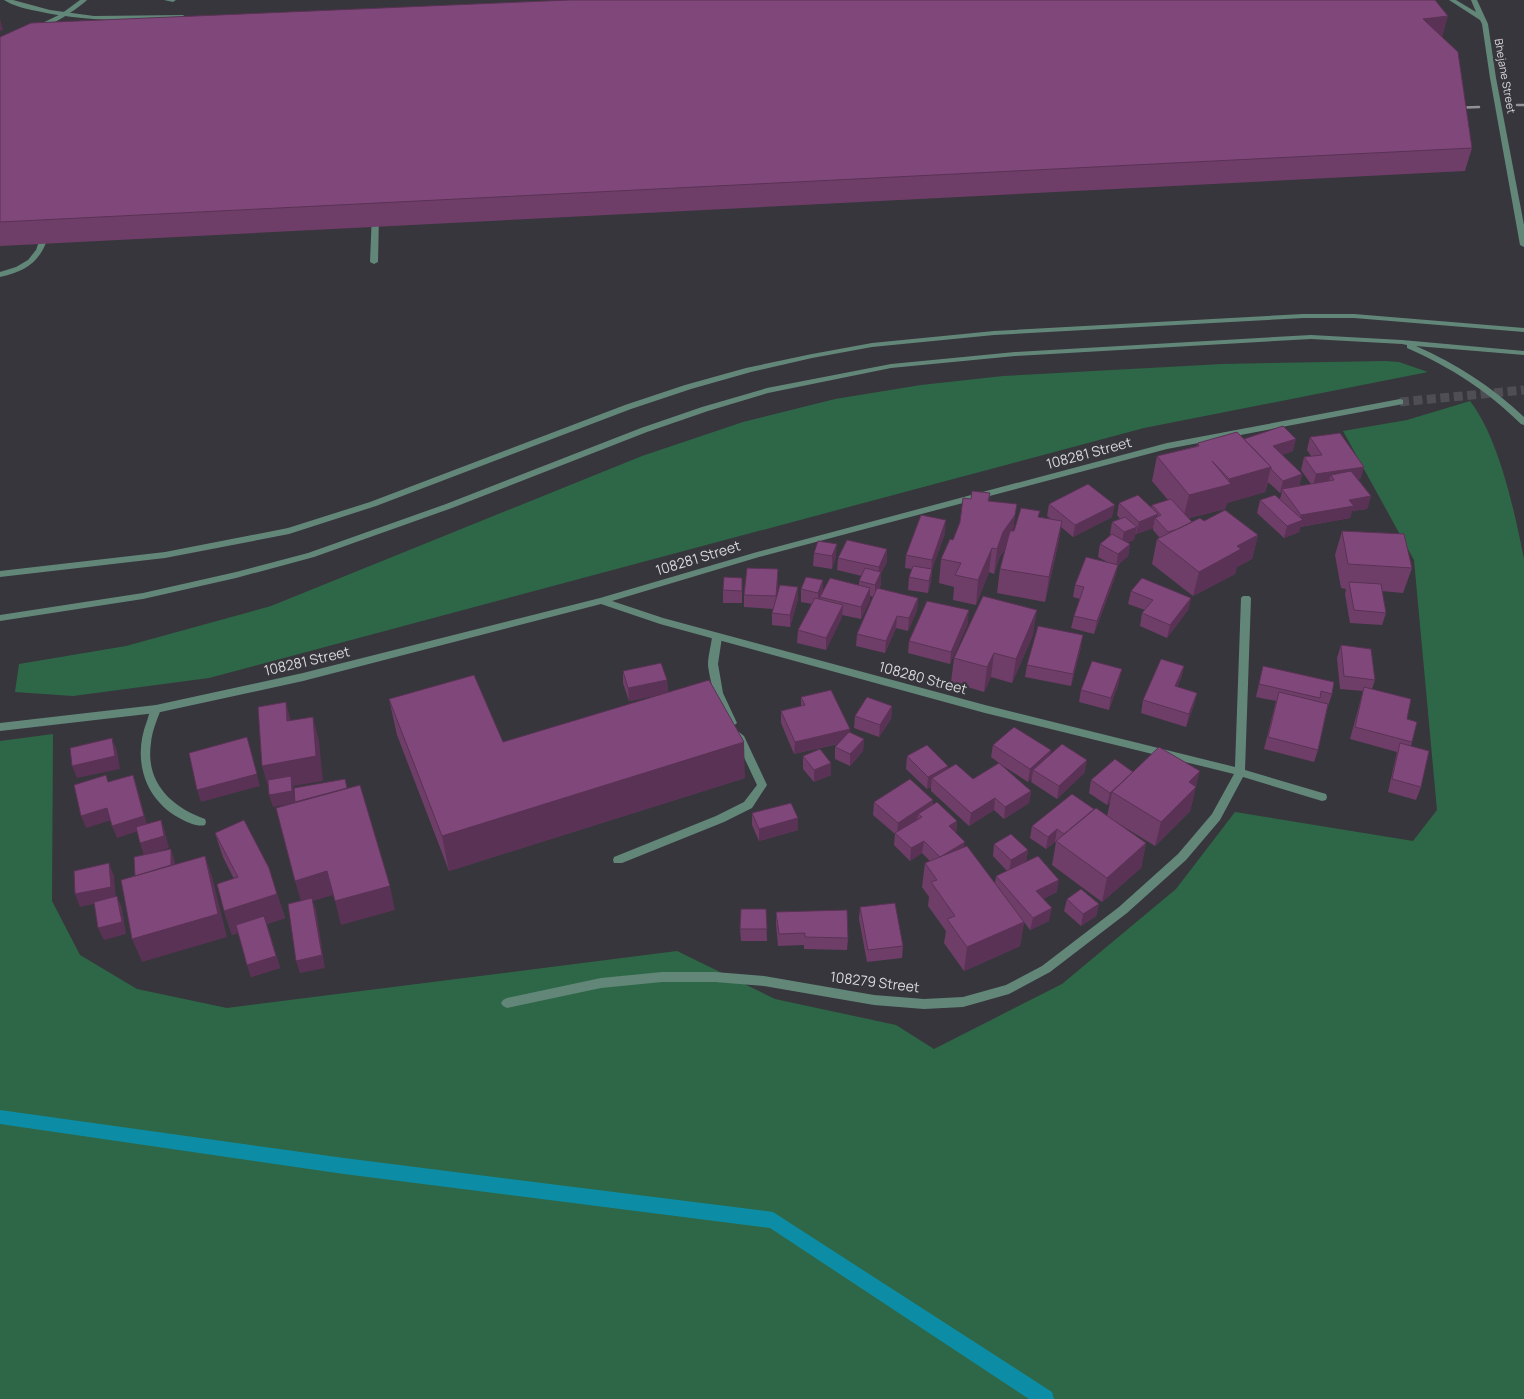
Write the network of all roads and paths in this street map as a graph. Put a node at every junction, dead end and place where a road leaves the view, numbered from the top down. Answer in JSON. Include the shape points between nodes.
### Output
{"nodes":[{"id":1,"x":7,"y":0,"type":"edge"},
{"id":2,"x":84,"y":0,"type":"edge"},
{"id":3,"x":167,"y":0,"type":"edge"},
{"id":4,"x":173,"y":0,"type":"edge"},
{"id":5,"x":1452,"y":0,"type":"edge"},
{"id":6,"x":1474,"y":0,"type":"edge"},
{"id":7,"x":63,"y":15,"type":"junction"},
{"id":8,"x":188,"y":17,"type":"edge"},
{"id":9,"x":1482,"y":18,"type":"junction"},
{"id":10,"x":27,"y":32,"type":"edge"},
{"id":11,"x":375,"y":210,"type":"edge"},
{"id":12,"x":50,"y":220,"type":"edge"},
{"id":13,"x":1524,"y":245,"type":"edge"},
{"id":14,"x":374,"y":262,"type":"dead end"},
{"id":15,"x":0,"y":275,"type":"edge"},
{"id":16,"x":1524,"y":330,"type":"edge"},
{"id":17,"x":1402,"y":342,"type":"junction"},
{"id":18,"x":1524,"y":353,"type":"edge"},
{"id":19,"x":1400,"y":402,"type":"tunnel mouth"},
{"id":20,"x":1524,"y":422,"type":"edge"},
{"id":21,"x":0,"y":574,"type":"edge"},
{"id":22,"x":1246,"y":598,"type":"dead end"},
{"id":23,"x":601,"y":601,"type":"junction"},
{"id":24,"x":0,"y":618,"type":"edge"},
{"id":25,"x":717,"y":637,"type":"junction"},
{"id":26,"x":156,"y":709,"type":"junction"},
{"id":27,"x":0,"y":727,"type":"edge"},
{"id":28,"x":1240,"y":772,"type":"junction"},
{"id":29,"x":1322,"y":797,"type":"dead end"},
{"id":30,"x":201,"y":822,"type":"dead end"},
{"id":31,"x":618,"y":860,"type":"dead end"},
{"id":32,"x":507,"y":1003,"type":"dead end"}],
"edges":[{"from":1,"to":7,"type":"street"},
{"from":2,"to":7,"type":"street"},
{"from":3,"to":4,"type":"street"},
{"from":5,"to":9,"type":"street"},
{"from":6,"to":9,"type":"street","name":"Bhejane Street"},
{"from":7,"to":8,"type":"street"},
{"from":7,"to":10,"type":"street"},
{"from":9,"to":13,"type":"street","name":"Bhejane Street"},
{"from":11,"to":14,"type":"street"},
{"from":12,"to":15,"type":"street","via":[[41,250],[35,258],[28,265]]},
{"from":16,"to":21,"type":"street","via":[[1354,316],[1303,316],[994,333],[872,345],[758,368],[688,387],[526,444],[372,504],[289,531],[165,555]]},
{"from":17,"to":18,"type":"street"},
{"from":17,"to":20,"type":"street","via":[[1469,375]]},
{"from":17,"to":24,"type":"street","via":[[1311,337],[1024,353],[890,366],[830,377],[705,409],[310,555],[143,596]]},
{"from":19,"to":23,"type":"street","name":"108281 Street","via":[[1167,446],[757,555]]},
{"from":22,"to":28,"type":"street"},
{"from":23,"to":25,"type":"street","name":"108280 Street","via":[[660,622]]},
{"from":23,"to":26,"type":"street","name":"108281 Street","via":[[303,677]]},
{"from":25,"to":28,"type":"street","name":"108280 Street"},
{"from":25,"to":31,"type":"street","via":[[713,664],[714,695],[762,785],[748,805]]},
{"from":26,"to":27,"type":"street","name":"108281 Street"},
{"from":26,"to":30,"type":"street","via":[[145,750],[150,779],[166,805],[187,818]]},
{"from":28,"to":29,"type":"street","name":"108280 Street"},
{"from":28,"to":32,"type":"street","name":"108279 Street","via":[[1216,817],[1182,857],[1115,916],[1046,969],[1009,990],[964,1002],[924,1004],[874,1000],[764,981],[662,977],[601,984]]}]}
